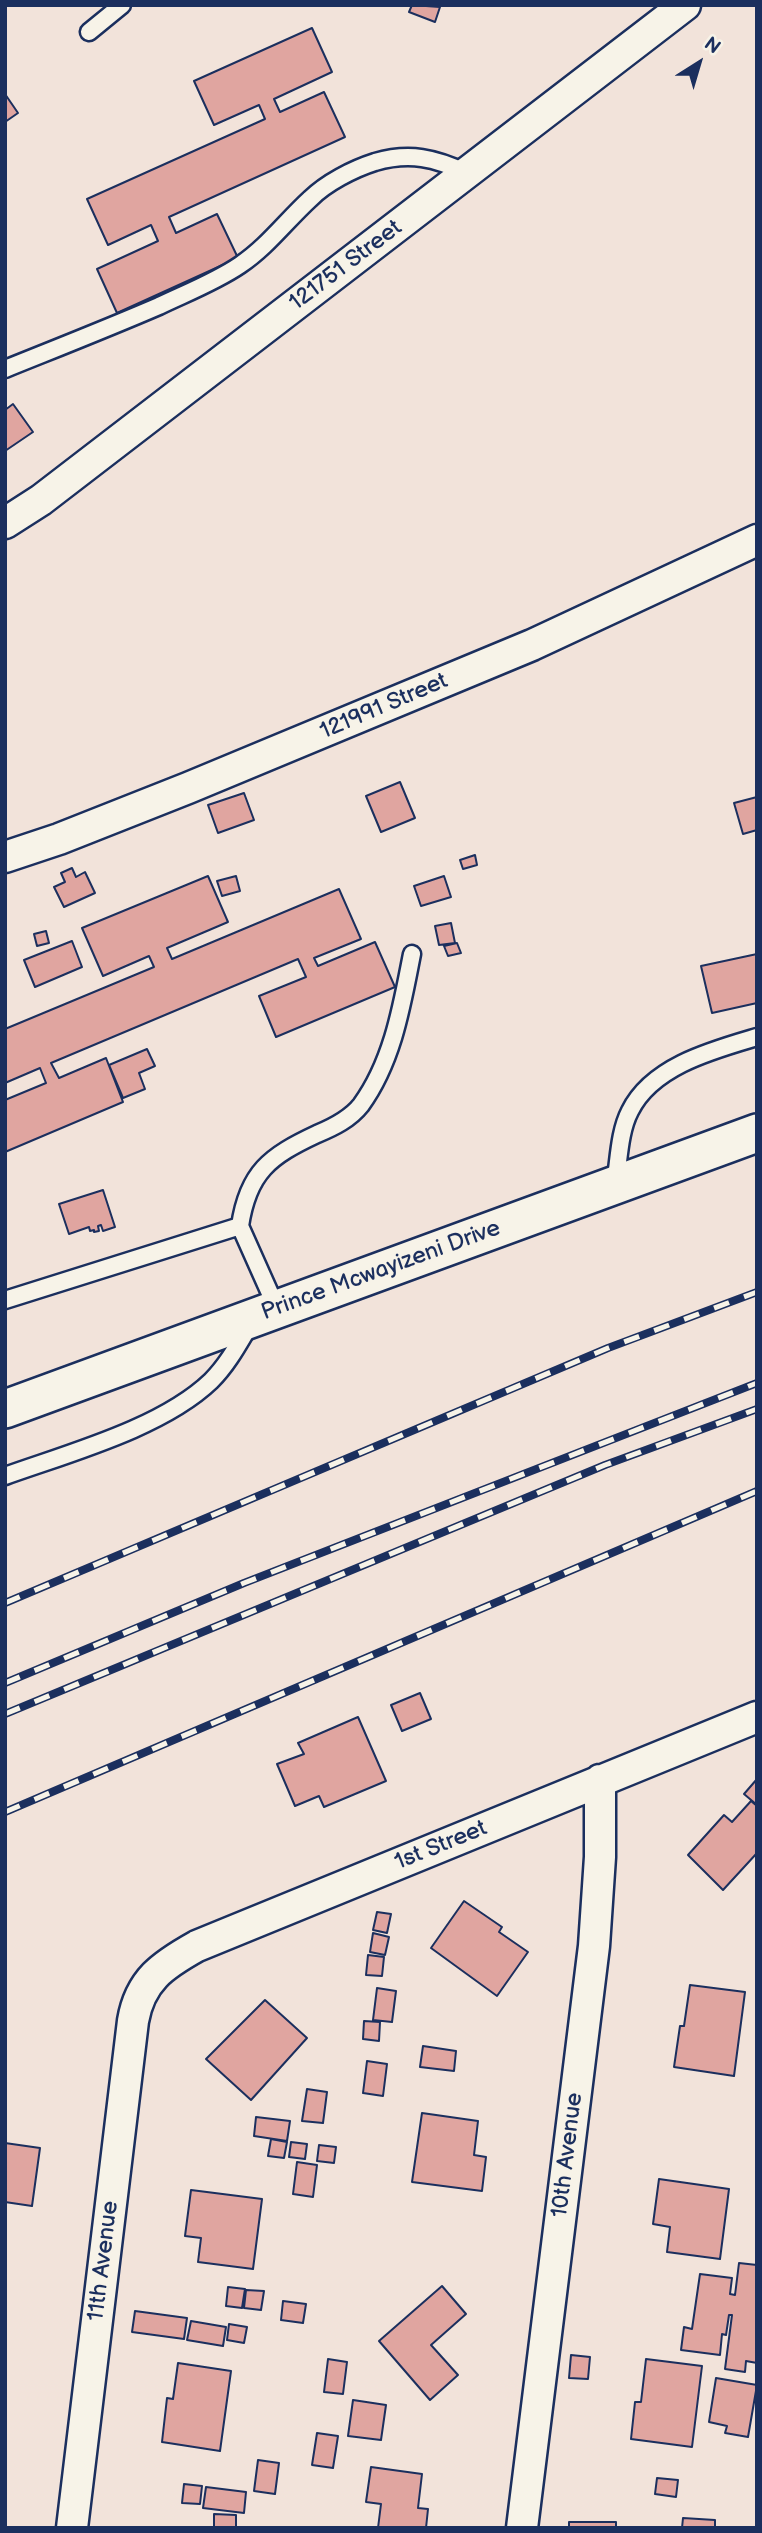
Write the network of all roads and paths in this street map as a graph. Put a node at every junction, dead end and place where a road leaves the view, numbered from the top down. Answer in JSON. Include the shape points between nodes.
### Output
{"nodes":[{"id":1,"x":122,"y":5,"type":"edge"},
{"id":2,"x":685,"y":5,"type":"edge"},
{"id":3,"x":89,"y":32,"type":"dead end"},
{"id":4,"x":467,"y":173,"type":"junction"},
{"id":5,"x":5,"y":369,"type":"edge"},
{"id":6,"x":5,"y":523,"type":"edge"},
{"id":7,"x":757,"y":540,"type":"edge"},
{"id":8,"x":5,"y":857,"type":"edge"},
{"id":9,"x":412,"y":954,"type":"dead end"},
{"id":10,"x":757,"y":1037,"type":"edge"},
{"id":11,"x":757,"y":1133,"type":"edge"},
{"id":12,"x":615,"y":1184,"type":"junction"},
{"id":13,"x":240,"y":1226,"type":"junction"},
{"id":14,"x":5,"y":1300,"type":"edge"},
{"id":15,"x":266,"y":1313,"type":"junction"},
{"id":16,"x":5,"y":1409,"type":"edge"},
{"id":17,"x":5,"y":1476,"type":"edge"},
{"id":18,"x":757,"y":1717,"type":"edge"},
{"id":19,"x":600,"y":1780,"type":"junction"},
{"id":20,"x":140,"y":1995,"type":"joint"},
{"id":21,"x":72,"y":2528,"type":"edge"},
{"id":22,"x":522,"y":2528,"type":"edge"}],
"edges":[{"from":1,"to":3,"type":"lane"},
{"from":2,"to":4,"type":"street","name":"121751 Street"},
{"from":4,"to":5,"type":"lane","via":[[425,157],[374,162],[311,197],[239,266],[130,319]]},
{"from":4,"to":6,"type":"street","name":"121751 Street"},
{"from":7,"to":8,"type":"street","name":"121991 Street","via":[[532,645],[188,788]]},
{"from":9,"to":13,"type":"lane","via":[[401,1015],[361,1105],[335,1127],[297,1144],[258,1172],[242,1208]]},
{"from":10,"to":12,"type":"lane","via":[[698,1055],[667,1072],[642,1094],[624,1126]]},
{"from":11,"to":12,"type":"street","name":"Prince Mcwayizeni Drive"},
{"from":12,"to":15,"type":"street","name":"Prince Mcwayizeni Drive"},
{"from":13,"to":14,"type":"lane"},
{"from":13,"to":15,"type":"lane"},
{"from":15,"to":16,"type":"street","name":"Prince Mcwayizeni Drive"},
{"from":15,"to":17,"type":"lane","via":[[213,1379],[176,1406],[130,1430]]},
{"from":18,"to":19,"type":"street","name":"1st Street"},
{"from":19,"to":20,"type":"street","name":"1st Street","via":[[197,1946],[159,1970]]},
{"from":19,"to":22,"type":"street","name":"10th Avenue","via":[[594,1946]]},
{"from":20,"to":21,"type":"street","name":"11th Avenue","via":[[133,2021]]}]}
